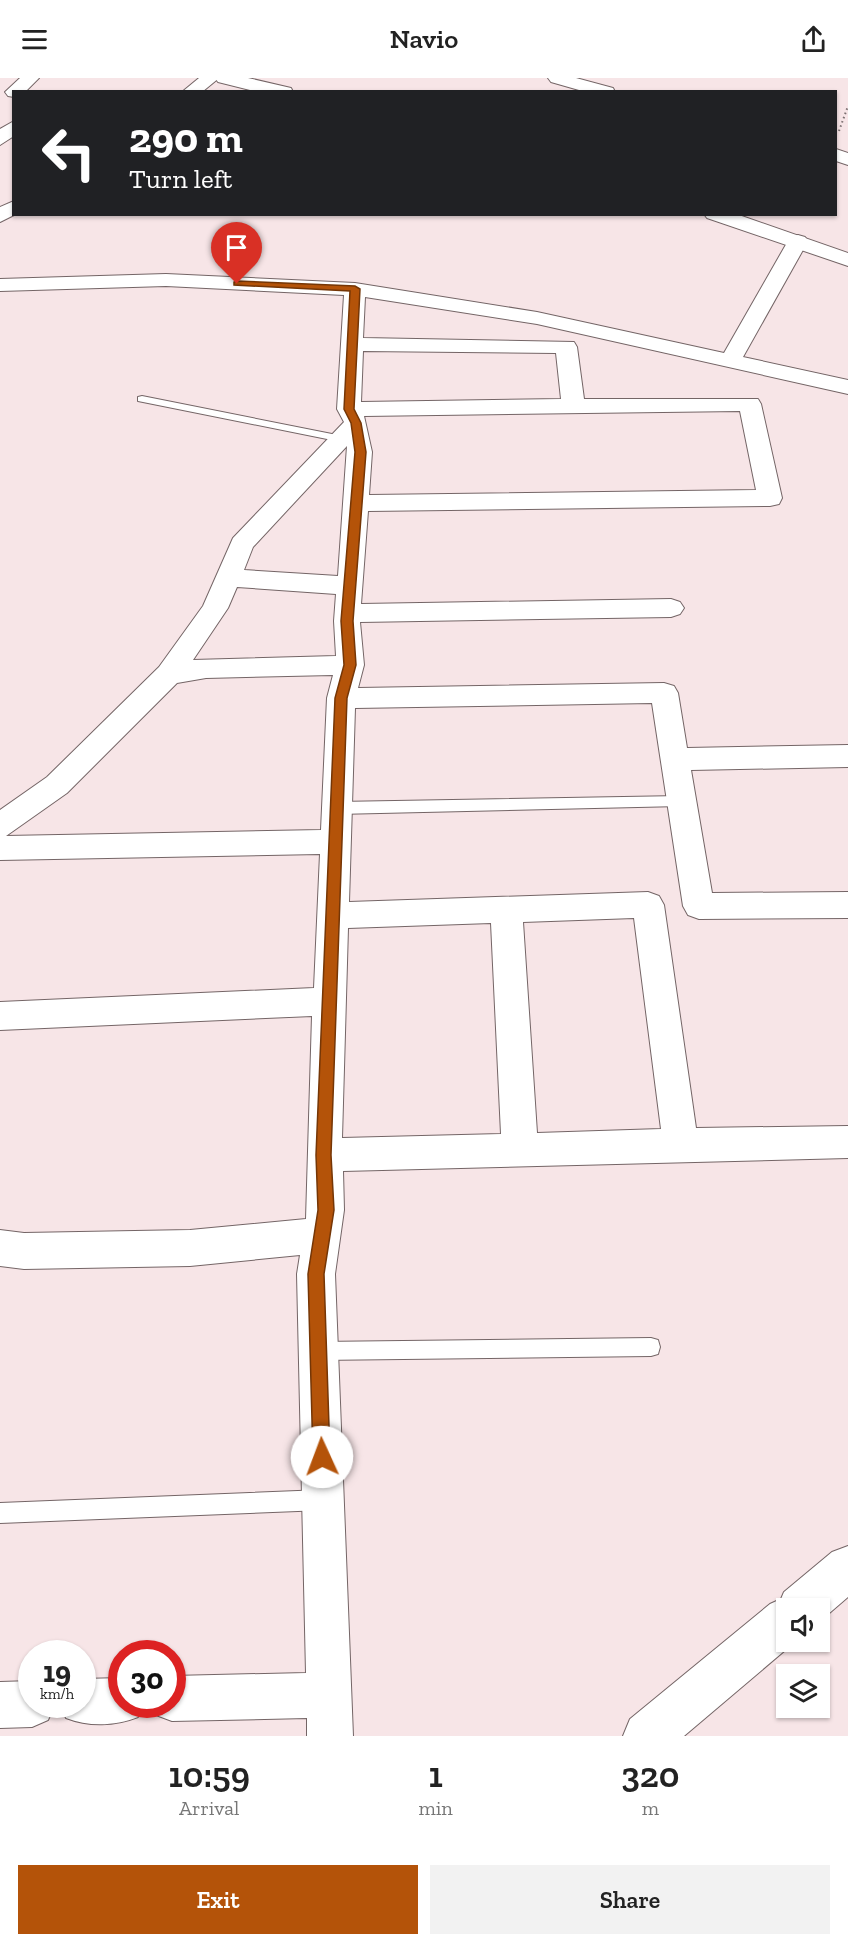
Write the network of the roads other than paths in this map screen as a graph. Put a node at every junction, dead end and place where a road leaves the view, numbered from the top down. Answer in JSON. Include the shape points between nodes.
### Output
{"nodes":[{"id":1,"x":30,"y":78,"type":"edge"},
{"id":2,"x":210,"y":78,"type":"edge"},
{"id":3,"x":224,"y":78,"type":"edge"},
{"id":4,"x":557,"y":78,"type":"edge"},
{"id":5,"x":18,"y":90,"type":"edge"},
{"id":6,"x":193,"y":90,"type":"edge"},
{"id":7,"x":275,"y":90,"type":"edge"},
{"id":8,"x":600,"y":90,"type":"edge"},
{"id":9,"x":12,"y":128,"type":"edge"},
{"id":10,"x":0,"y":139,"type":"edge"},
{"id":11,"x":720,"y":216,"type":"edge"},
{"id":12,"x":798,"y":241,"type":"junction"},
{"id":13,"x":848,"y":260,"type":"edge"},
{"id":14,"x":0,"y":285,"type":"edge"},
{"id":15,"x":355,"y":289,"type":"junction"},
{"id":16,"x":351,"y":344,"type":"junction"},
{"id":17,"x":730,"y":361,"type":"junction"},
{"id":18,"x":848,"y":387,"type":"edge"},
{"id":19,"x":142,"y":399,"type":"dead end"},
{"id":20,"x":573,"y":406,"type":"junction"},
{"id":21,"x":349,"y":424,"type":"junction"},
{"id":22,"x":357,"y":503,"type":"junction"},
{"id":23,"x":228,"y":578,"type":"junction"},
{"id":24,"x":351,"y":586,"type":"junction"},
{"id":25,"x":671,"y":609,"type":"dead end"},
{"id":26,"x":348,"y":613,"type":"junction"},
{"id":27,"x":350,"y":665,"type":"junction"},
{"id":28,"x":169,"y":674,"type":"junction"},
{"id":29,"x":341,"y":698,"type":"junction"},
{"id":30,"x":848,"y":756,"type":"edge"},
{"id":31,"x":675,"y":759,"type":"junction"},
{"id":32,"x":681,"y":801,"type":"junction"},
{"id":33,"x":338,"y":808,"type":"junction"},
{"id":34,"x":0,"y":826,"type":"edge"},
{"id":35,"x":336,"y":842,"type":"junction"},
{"id":36,"x":0,"y":848,"type":"edge"},
{"id":37,"x":848,"y":905,"type":"edge"},
{"id":38,"x":506,"y":910,"type":"junction"},
{"id":39,"x":334,"y":915,"type":"junction"},
{"id":40,"x":331,"y":1000,"type":"junction"},
{"id":41,"x":0,"y":1016,"type":"edge"},
{"id":42,"x":848,"y":1142,"type":"edge"},
{"id":43,"x":681,"y":1145,"type":"junction"},
{"id":44,"x":520,"y":1149,"type":"junction"},
{"id":45,"x":324,"y":1155,"type":"junction"},
{"id":46,"x":322,"y":1235,"type":"junction"},
{"id":47,"x":0,"y":1248,"type":"edge"},
{"id":48,"x":651,"y":1347,"type":"dead end"},
{"id":49,"x":318,"y":1351,"type":"junction"},
{"id":50,"x":323,"y":1500,"type":"junction"},
{"id":51,"x":0,"y":1513,"type":"edge"},
{"id":52,"x":848,"y":1568,"type":"edge"},
{"id":53,"x":812,"y":1598,"type":"edge"},
{"id":54,"x":776,"y":1628,"type":"edge"},
{"id":55,"x":186,"y":1700,"type":"edge"},
{"id":56,"x":18,"y":1704,"type":"edge"},
{"id":57,"x":0,"y":1705,"type":"edge"},
{"id":58,"x":329,"y":1715,"type":"edge"},
{"id":59,"x":647,"y":1736,"type":"edge"}],
"edges":[{"from":1,"to":5,"type":"street"},
{"from":2,"to":6,"type":"street"},
{"from":3,"to":7,"type":"street"},
{"from":4,"to":8,"type":"street"},
{"from":9,"to":10,"type":"street"},
{"from":11,"to":12,"type":"street"},
{"from":12,"to":13,"type":"street"},
{"from":12,"to":17,"type":"street"},
{"from":14,"to":15,"type":"street","via":[[166,280]]},
{"from":15,"to":16,"type":"street"},
{"from":15,"to":17,"type":"street","via":[[537,318]]},
{"from":16,"to":20,"type":"street","via":[[566,347]]},
{"from":16,"to":21,"type":"street"},
{"from":17,"to":18,"type":"street"},
{"from":19,"to":21,"type":"lane"},
{"from":20,"to":21,"type":"street"},
{"from":20,"to":22,"type":"street","via":[[750,404],[770,498]]},
{"from":21,"to":22,"type":"street","via":[[360,452]]},
{"from":21,"to":23,"type":"street","via":[[242,544]]},
{"from":22,"to":24,"type":"street"},
{"from":23,"to":24,"type":"street"},
{"from":23,"to":28,"type":"street","via":[[215,608]]},
{"from":24,"to":26,"type":"street"},
{"from":25,"to":26,"type":"street"},
{"from":26,"to":27,"type":"street"},
{"from":27,"to":28,"type":"street","via":[[206,668]]},
{"from":27,"to":29,"type":"street"},
{"from":28,"to":34,"type":"street","via":[[57,785]]},
{"from":29,"to":31,"type":"street","via":[[664,693]]},
{"from":29,"to":33,"type":"street"},
{"from":30,"to":31,"type":"street"},
{"from":31,"to":32,"type":"street"},
{"from":32,"to":33,"type":"lane"},
{"from":32,"to":37,"type":"street","via":[[699,906]]},
{"from":33,"to":35,"type":"street"},
{"from":35,"to":36,"type":"street"},
{"from":35,"to":39,"type":"street"},
{"from":38,"to":39,"type":"street"},
{"from":38,"to":43,"type":"street","via":[[648,905]]},
{"from":38,"to":44,"type":"street"},
{"from":39,"to":40,"type":"street"},
{"from":40,"to":41,"type":"street"},
{"from":40,"to":45,"type":"street"},
{"from":42,"to":43,"type":"street"},
{"from":43,"to":44,"type":"street"},
{"from":44,"to":45,"type":"street"},
{"from":45,"to":46,"type":"street","via":[[326,1210]]},
{"from":46,"to":47,"type":"street","via":[[190,1248]]},
{"from":46,"to":49,"type":"street","via":[[316,1274]]},
{"from":48,"to":49,"type":"lane"},
{"from":49,"to":50,"type":"street"},
{"from":50,"to":51,"type":"lane"},
{"from":50,"to":58,"type":"street"},
{"from":52,"to":53,"type":"street"},
{"from":54,"to":59,"type":"street"},
{"from":55,"to":58,"type":"street"},
{"from":56,"to":57,"type":"street"}]}
